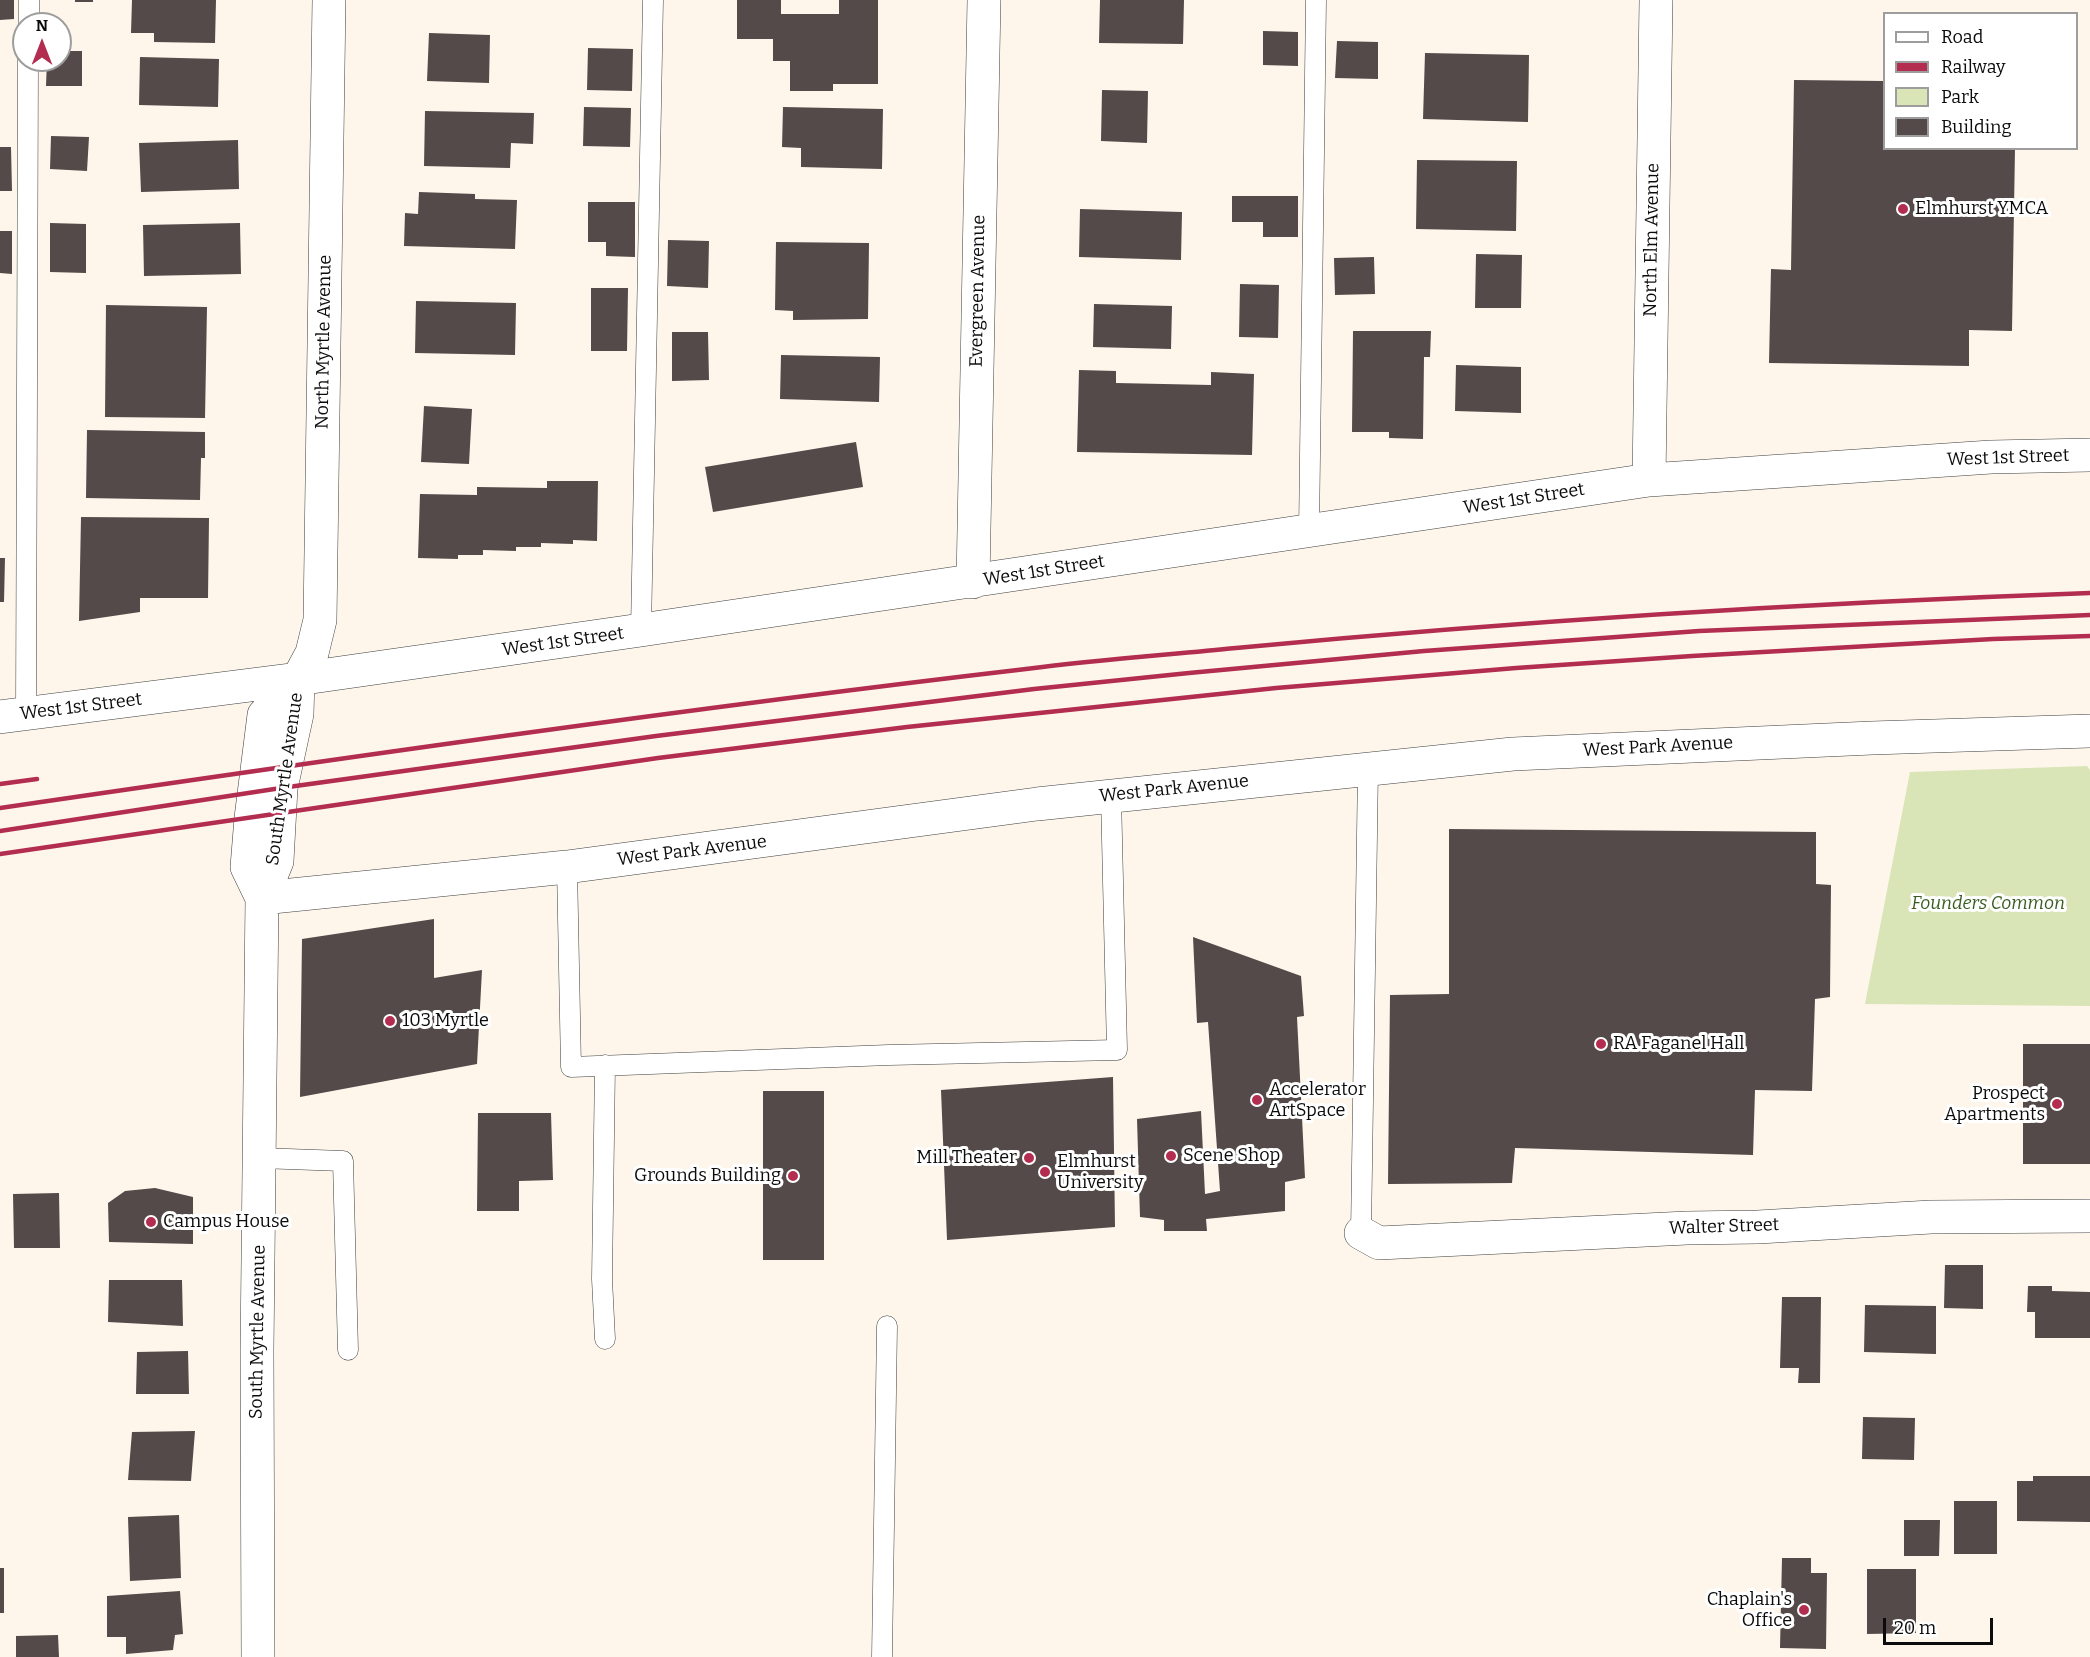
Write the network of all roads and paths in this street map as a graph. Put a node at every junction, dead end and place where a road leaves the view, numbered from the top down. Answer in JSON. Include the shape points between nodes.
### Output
{"nodes":[{"id":1,"x":329,"y":0,"type":"edge"},
{"id":2,"x":653,"y":0,"type":"edge"},
{"id":3,"x":984,"y":0,"type":"edge"},
{"id":4,"x":1316,"y":0,"type":"edge"},
{"id":5,"x":1656,"y":0,"type":"edge"},
{"id":6,"x":28,"y":72,"type":"edge"},
{"id":7,"x":2090,"y":455,"type":"edge"},
{"id":8,"x":1649,"y":480,"type":"junction"},
{"id":9,"x":1309,"y":531,"type":"junction"},
{"id":10,"x":973,"y":582,"type":"junction"},
{"id":11,"x":641,"y":630,"type":"junction"},
{"id":12,"x":298,"y":680,"type":"junction"},
{"id":13,"x":13,"y":715,"type":"edge"},
{"id":14,"x":2090,"y":731,"type":"edge"},
{"id":15,"x":1368,"y":768,"type":"junction"},
{"id":16,"x":1111,"y":796,"type":"junction"},
{"id":17,"x":567,"y":867,"type":"junction"},
{"id":18,"x":262,"y":898,"type":"junction"},
{"id":19,"x":605,"y":1065,"type":"junction"},
{"id":20,"x":260,"y":1158,"type":"junction"},
{"id":21,"x":2090,"y":1216,"type":"edge"},
{"id":22,"x":1361,"y":1233,"type":"joint"},
{"id":23,"x":886,"y":1326,"type":"dead end"},
{"id":24,"x":605,"y":1338,"type":"dead end"},
{"id":25,"x":348,"y":1350,"type":"dead end"},
{"id":26,"x":258,"y":1657,"type":"edge"},
{"id":27,"x":882,"y":1657,"type":"edge"}],
"edges":[{"from":1,"to":12,"type":"street","name":"North Myrtle Avenue","via":[[320,620],[312,653]]},
{"from":2,"to":11,"type":"lane"},
{"from":3,"to":10,"type":"street","name":"Evergreen Avenue"},
{"from":4,"to":9,"type":"lane"},
{"from":5,"to":8,"type":"street","name":"North Elm Avenue"},
{"from":6,"to":13,"type":"lane"},
{"from":7,"to":8,"type":"street","name":"West 1st Street","via":[[1991,457]]},
{"from":8,"to":9,"type":"street","name":"West 1st Street"},
{"from":9,"to":10,"type":"street","name":"West 1st Street"},
{"from":10,"to":11,"type":"street","name":"West 1st Street"},
{"from":11,"to":12,"type":"street","name":"West 1st Street"},
{"from":12,"to":13,"type":"street","name":"West 1st Street"},
{"from":12,"to":18,"type":"street","name":"South Myrtle Avenue","via":[[297,714],[282,788],[276,861]]},
{"from":14,"to":15,"type":"street","name":"West Park Avenue","via":[[1513,754]]},
{"from":15,"to":16,"type":"street","name":"West Park Avenue"},
{"from":15,"to":22,"type":"lane"},
{"from":16,"to":17,"type":"street","name":"West Park Avenue"},
{"from":16,"to":19,"type":"lane","via":[[1117,1050]]},
{"from":17,"to":18,"type":"street","name":"West Park Avenue"},
{"from":17,"to":19,"type":"lane","via":[[571,1067]]},
{"from":18,"to":20,"type":"street","name":"South Myrtle Avenue"},
{"from":19,"to":24,"type":"lane","via":[[602,1279]]},
{"from":20,"to":25,"type":"lane","via":[[343,1161]]},
{"from":20,"to":26,"type":"street","name":"South Myrtle Avenue"},
{"from":21,"to":22,"type":"street","name":"Walter Street","via":[[1930,1217],[1379,1243]]},
{"from":23,"to":27,"type":"lane"}]}
